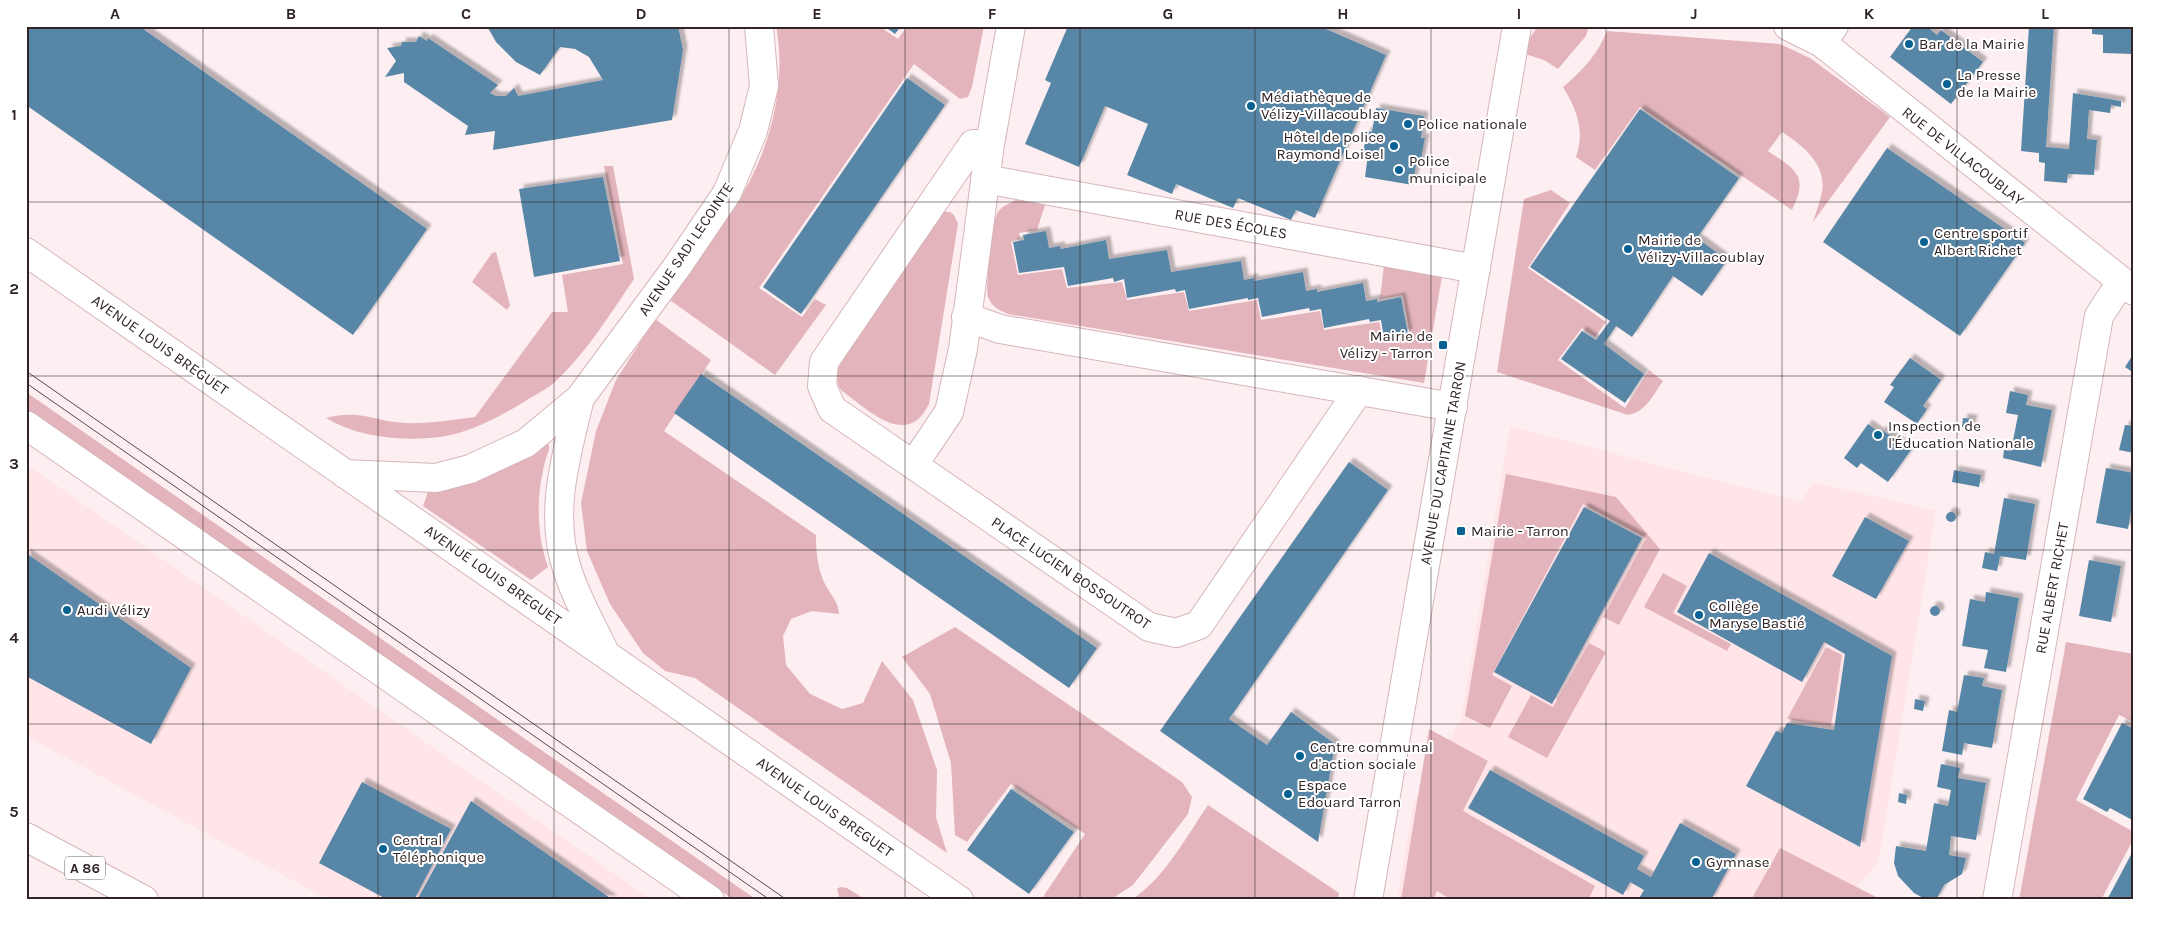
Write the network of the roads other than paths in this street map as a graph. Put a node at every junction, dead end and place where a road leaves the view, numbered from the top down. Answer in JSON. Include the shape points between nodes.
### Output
{"nodes":[{"id":1,"x":759,"y":26,"type":"edge"},
{"id":2,"x":1011,"y":26,"type":"edge"},
{"id":3,"x":1517,"y":26,"type":"edge"},
{"id":4,"x":1788,"y":26,"type":"edge"},
{"id":5,"x":1828,"y":35,"type":"edge"},
{"id":6,"x":990,"y":144,"type":"junction"},
{"id":7,"x":985,"y":179,"type":"junction"},
{"id":8,"x":26,"y":252,"type":"edge"},
{"id":9,"x":1476,"y":269,"type":"junction"},
{"id":10,"x":2128,"y":287,"type":"edge"},
{"id":11,"x":966,"y":317,"type":"junction"},
{"id":12,"x":1359,"y":390,"type":"junction"},
{"id":13,"x":580,"y":398,"type":"junction"},
{"id":14,"x":1452,"y":407,"type":"junction"},
{"id":15,"x":26,"y":425,"type":"edge"},
{"id":16,"x":914,"y":464,"type":"junction"},
{"id":17,"x":345,"y":474,"type":"junction"},
{"id":18,"x":606,"y":655,"type":"junction"},
{"id":19,"x":26,"y":837,"type":"edge"},
{"id":20,"x":144,"y":900,"type":"edge"},
{"id":21,"x":710,"y":900,"type":"edge"},
{"id":22,"x":959,"y":900,"type":"edge"},
{"id":23,"x":1368,"y":900,"type":"edge"},
{"id":24,"x":1997,"y":900,"type":"edge"}],
"edges":[{"from":1,"to":13,"type":"main road","name":"AVENUE SADI LECOINTE","via":[[764,86],[754,131],[727,193]]},
{"from":2,"to":6,"type":"main road"},
{"from":3,"to":9,"type":"main road","name":"AVENUE DU CAPITAINE TARRON"},
{"from":4,"to":5,"type":"main road","name":"RUE DE VILLACOUBLAY"},
{"from":5,"to":10,"type":"main road","name":"RUE DE VILLACOUBLAY"},
{"from":6,"to":7,"type":"main road"},
{"from":6,"to":16,"type":"main road","name":"PLACE LUCIEN BOSSOUTROT","via":[[973,144],[824,362],[822,386],[832,409]]},
{"from":7,"to":9,"type":"main road","name":"RUE DES ÉCOLES"},
{"from":7,"to":11,"type":"main road"},
{"from":8,"to":17,"type":"main road","name":"AVENUE LOUIS BREGUET"},
{"from":9,"to":14,"type":"main road","name":"AVENUE DU CAPITAINE TARRON"},
{"from":10,"to":24,"type":"main road","name":"RUE ALBERT RICHET","via":[[2099,316]]},
{"from":11,"to":12,"type":"main road","via":[[1000,329]]},
{"from":11,"to":16,"type":"main road","via":[[963,349],[949,412]]},
{"from":12,"to":14,"type":"main road"},
{"from":12,"to":16,"type":"main road","name":"PLACE LUCIEN BOSSOUTROT","via":[[1199,625],[1176,633],[1149,627]]},
{"from":13,"to":17,"type":"main road","name":"AVENUE SADI LECOINTE","via":[[526,443],[470,469],[436,478]]},
{"from":13,"to":18,"type":"main road","name":"AVENUE SADI LECOINTE","via":[[561,477],[559,516],[562,553],[568,574]]},
{"from":14,"to":23,"type":"main road","name":"AVENUE DU CAPITAINE TARRON"},
{"from":15,"to":21,"type":"main road"},
{"from":17,"to":18,"type":"main road","name":"AVENUE LOUIS BREGUET"},
{"from":18,"to":22,"type":"main road","name":"AVENUE LOUIS BREGUET"},
{"from":19,"to":20,"type":"main road","number":"A 86"}]}
